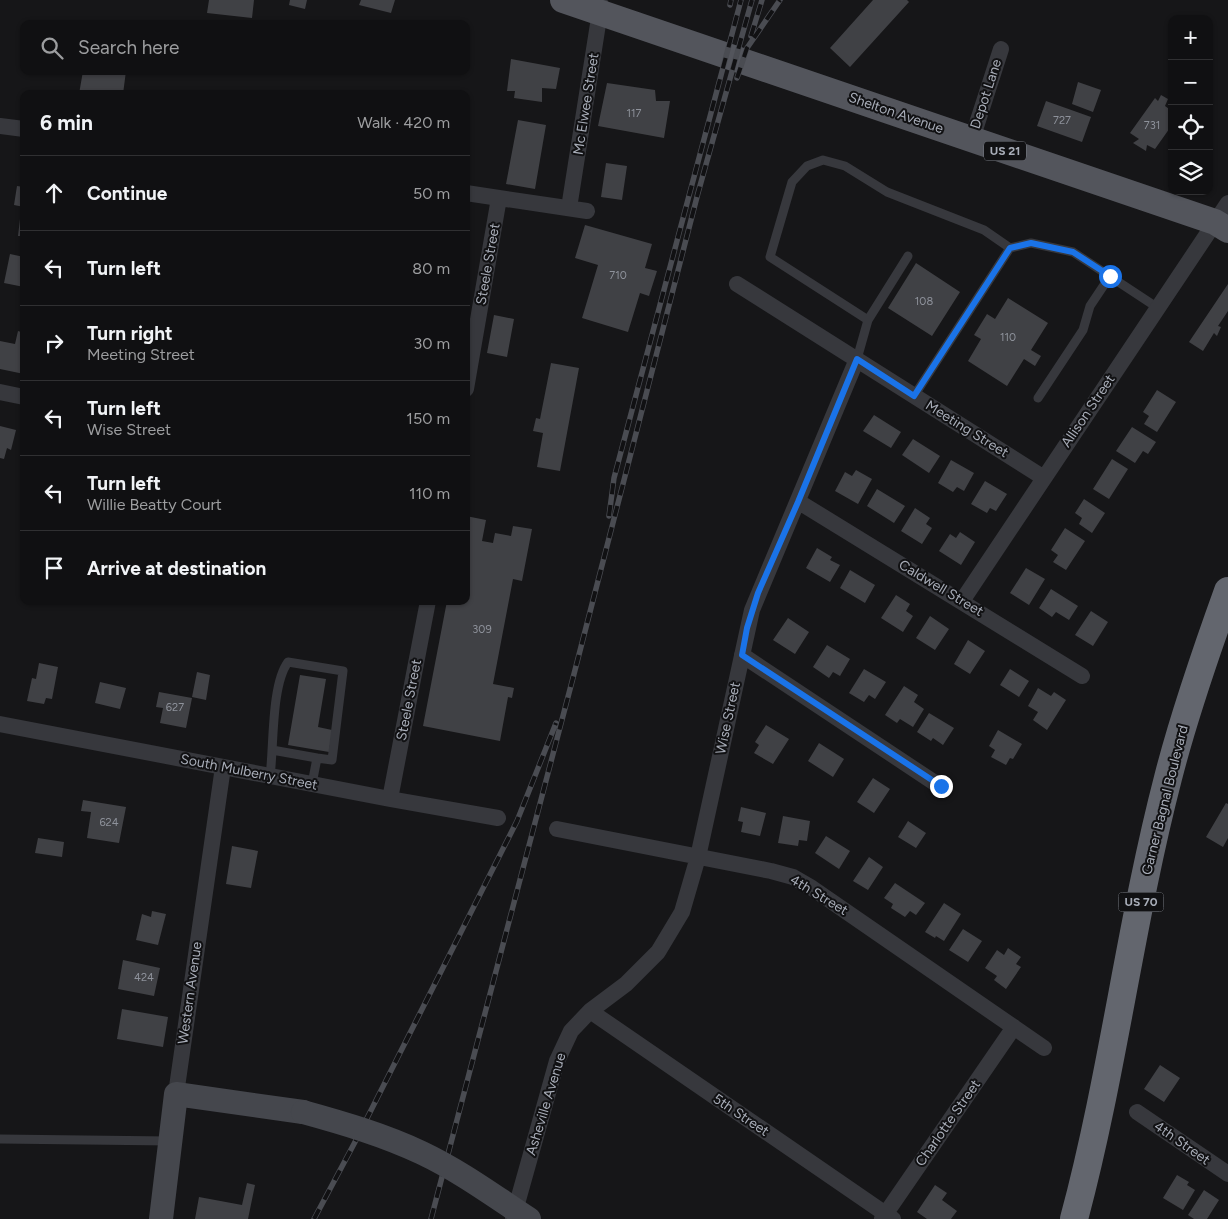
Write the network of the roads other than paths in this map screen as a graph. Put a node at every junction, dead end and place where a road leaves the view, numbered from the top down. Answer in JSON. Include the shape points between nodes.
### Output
{"nodes":[{"id":1,"x":563,"y":0,"type":"edge"},
{"id":2,"x":601,"y":6,"type":"edge"},
{"id":3,"x":1001,"y":49,"type":"dead end"},
{"id":4,"x":0,"y":126,"type":"edge"},
{"id":5,"x":20,"y":128,"type":"edge"},
{"id":6,"x":972,"y":139,"type":"junction"},
{"id":7,"x":470,"y":194,"type":"edge"},
{"id":8,"x":500,"y":198,"type":"junction"},
{"id":9,"x":569,"y":208,"type":"junction"},
{"id":10,"x":587,"y":211,"type":"dead end"},
{"id":11,"x":1224,"y":219,"type":"edge"},
{"id":12,"x":1010,"y":248,"type":"junction"},
{"id":13,"x":908,"y":256,"type":"dead end"},
{"id":14,"x":1110,"y":276,"type":"junction"},
{"id":15,"x":738,"y":284,"type":"dead end"},
{"id":16,"x":1158,"y":308,"type":"junction"},
{"id":17,"x":868,"y":320,"type":"junction"},
{"id":18,"x":857,"y":359,"type":"junction"},
{"id":19,"x":470,"y":367,"type":"edge"},
{"id":20,"x":0,"y":392,"type":"edge"},
{"id":21,"x":20,"y":396,"type":"edge"},
{"id":22,"x":914,"y":396,"type":"junction"},
{"id":23,"x":1038,"y":398,"type":"dead end"},
{"id":24,"x":1044,"y":478,"type":"junction"},
{"id":25,"x":798,"y":502,"type":"junction"},
{"id":26,"x":1228,"y":591,"type":"edge"},
{"id":27,"x":962,"y":601,"type":"junction"},
{"id":28,"x":427,"y":605,"type":"edge"},
{"id":29,"x":742,"y":655,"type":"junction"},
{"id":30,"x":1082,"y":676,"type":"dead end"},
{"id":31,"x":0,"y":724,"type":"edge"},
{"id":32,"x":272,"y":750,"type":"junction"},
{"id":33,"x":317,"y":758,"type":"junction"},
{"id":34,"x":223,"y":767,"type":"junction"},
{"id":35,"x":270,"y":776,"type":"junction"},
{"id":36,"x":312,"y":784,"type":"junction"},
{"id":37,"x":941,"y":786,"type":"dead end"},
{"id":38,"x":390,"y":799,"type":"junction"},
{"id":39,"x":498,"y":818,"type":"dead end"},
{"id":40,"x":557,"y":829,"type":"dead end"},
{"id":41,"x":698,"y":857,"type":"junction"},
{"id":42,"x":590,"y":1010,"type":"junction"},
{"id":43,"x":1014,"y":1027,"type":"junction"},
{"id":44,"x":1044,"y":1048,"type":"dead end"},
{"id":45,"x":176,"y":1094,"type":"junction"},
{"id":46,"x":1137,"y":1112,"type":"dead end"},
{"id":47,"x":0,"y":1139,"type":"edge"},
{"id":48,"x":170,"y":1141,"type":"junction"},
{"id":49,"x":1228,"y":1174,"type":"edge"},
{"id":50,"x":887,"y":1217,"type":"edge"},
{"id":51,"x":161,"y":1219,"type":"edge"},
{"id":52,"x":513,"y":1219,"type":"edge"},
{"id":53,"x":529,"y":1219,"type":"edge"},
{"id":54,"x":1074,"y":1219,"type":"edge"}],
"edges":[{"from":1,"to":2,"type":"main road","name":"Shelton Avenue","number":"US 21"},
{"from":2,"to":6,"type":"main road","name":"Shelton Avenue","number":"US 21"},
{"from":2,"to":9,"type":"street","name":"Mc Elwee Street"},
{"from":3,"to":6,"type":"street","name":"Depot Lane"},
{"from":4,"to":5,"type":"street"},
{"from":6,"to":11,"type":"main road","name":"Shelton Avenue","number":"US 21"},
{"from":7,"to":8,"type":"street"},
{"from":8,"to":9,"type":"street"},
{"from":8,"to":19,"type":"street","name":"Steele Street"},
{"from":9,"to":10,"type":"street"},
{"from":11,"to":16,"type":"street","name":"Allison Street"},
{"from":12,"to":14,"type":"lane","via":[[1031,243],[1073,252]]},
{"from":12,"to":17,"type":"lane","via":[[984,230],[887,192],[845,166],[823,160],[807,166],[792,182],[770,257]]},
{"from":12,"to":22,"type":"lane"},
{"from":13,"to":17,"type":"lane"},
{"from":14,"to":16,"type":"lane"},
{"from":14,"to":23,"type":"lane","via":[[1090,306],[1084,330]]},
{"from":15,"to":18,"type":"street","name":"Meeting Street"},
{"from":16,"to":24,"type":"street","name":"Allison Street"},
{"from":17,"to":18,"type":"lane"},
{"from":18,"to":22,"type":"street","name":"Meeting Street"},
{"from":18,"to":25,"type":"street","name":"Wise Street"},
{"from":20,"to":21,"type":"street"},
{"from":22,"to":24,"type":"street","name":"Meeting Street"},
{"from":24,"to":27,"type":"street","name":"Allison Street"},
{"from":25,"to":27,"type":"street","name":"Caldwell Street"},
{"from":25,"to":29,"type":"street","name":"Wise Street","via":[[755,602]]},
{"from":26,"to":54,"type":"highway","name":"Garner Bagnal Boulevard","number":"US 70","via":[[1168,778],[1147,867],[1098,1122]]},
{"from":27,"to":30,"type":"street","name":"Caldwell Street"},
{"from":28,"to":38,"type":"street","name":"Steele Street"},
{"from":29,"to":37,"type":"street"},
{"from":29,"to":41,"type":"street","name":"Wise Street"},
{"from":31,"to":34,"type":"street","name":"South Mulberry Street"},
{"from":32,"to":33,"type":"lane"},
{"from":32,"to":33,"type":"lane","via":[[280,679],[288,662],[343,671],[332,760]]},
{"from":32,"to":35,"type":"lane"},
{"from":33,"to":36,"type":"lane"},
{"from":34,"to":35,"type":"street","name":"South Mulberry Street"},
{"from":34,"to":45,"type":"street","name":"Western Avenue"},
{"from":35,"to":36,"type":"street","name":"South Mulberry Street"},
{"from":36,"to":38,"type":"street","name":"South Mulberry Street"},
{"from":38,"to":39,"type":"street","name":"South Mulberry Street"},
{"from":40,"to":41,"type":"street","name":"4th Street"},
{"from":41,"to":42,"type":"street","name":"Asheville Avenue","via":[[682,912],[658,952],[626,984]]},
{"from":41,"to":43,"type":"street","name":"4th Street","via":[[792,877]]},
{"from":42,"to":50,"type":"street","name":"5th Street"},
{"from":42,"to":52,"type":"street","name":"Asheville Avenue","via":[[571,1031],[557,1061]]},
{"from":43,"to":44,"type":"street","name":"4th Street"},
{"from":43,"to":50,"type":"street","name":"Charlotte Street"},
{"from":45,"to":48,"type":"street","name":"Western Avenue"},
{"from":45,"to":53,"type":"street","bridge":true,"via":[[303,1112],[396,1142],[462,1175]]},
{"from":46,"to":49,"type":"street","name":"4th Street"},
{"from":47,"to":48,"type":"lane"},
{"from":48,"to":51,"type":"street","name":"Western Avenue"}]}
